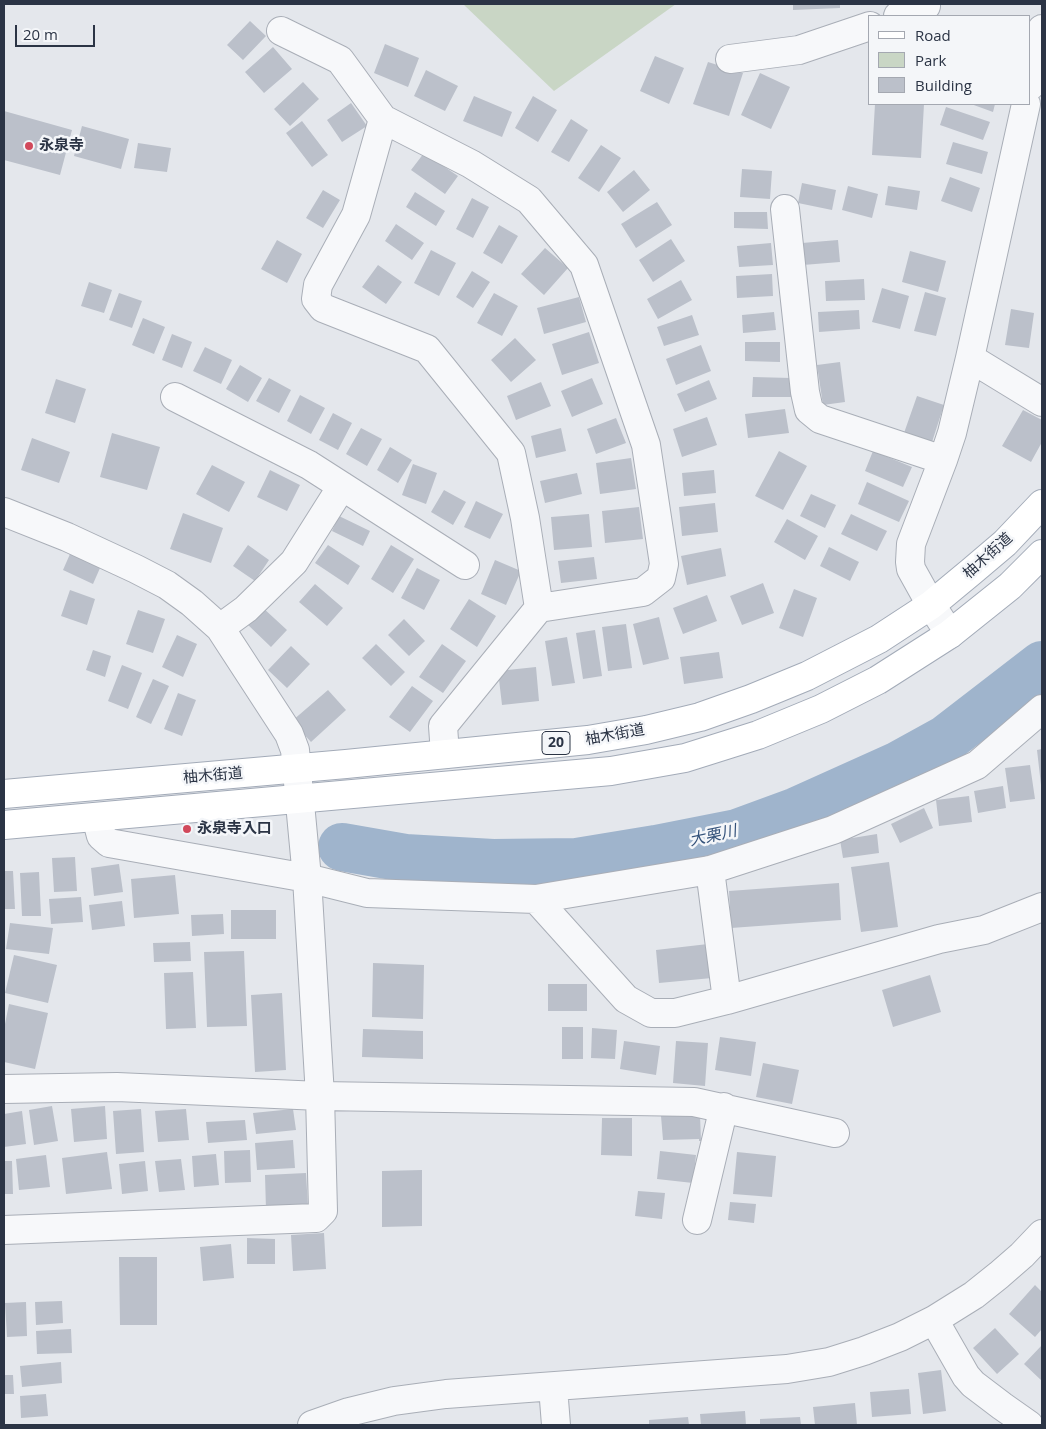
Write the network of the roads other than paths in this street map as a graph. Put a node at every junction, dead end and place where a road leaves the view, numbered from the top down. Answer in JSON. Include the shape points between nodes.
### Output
{"nodes":[{"id":1,"x":928,"y":9,"type":"edge"},
{"id":2,"x":902,"y":15,"type":"edge"},
{"id":3,"x":868,"y":27,"type":"edge"},
{"id":4,"x":1042,"y":28,"type":"edge"},
{"id":5,"x":281,"y":31,"type":"dead end"},
{"id":6,"x":730,"y":59,"type":"dead end"},
{"id":7,"x":1031,"y":81,"type":"edge"},
{"id":8,"x":1026,"y":105,"type":"edge"},
{"id":9,"x":382,"y":119,"type":"junction"},
{"id":10,"x":785,"y":209,"type":"dead end"},
{"id":11,"x":970,"y":358,"type":"junction"},
{"id":12,"x":175,"y":397,"type":"dead end"},
{"id":13,"x":1042,"y":402,"type":"edge"},
{"id":14,"x":944,"y":460,"type":"junction"},
{"id":15,"x":342,"y":486,"type":"junction"},
{"id":16,"x":1042,"y":504,"type":"edge"},
{"id":17,"x":4,"y":512,"type":"edge"},
{"id":18,"x":1042,"y":554,"type":"edge"},
{"id":19,"x":465,"y":565,"type":"dead end"},
{"id":20,"x":931,"y":605,"type":"junction"},
{"id":21,"x":539,"y":608,"type":"junction"},
{"id":22,"x":220,"y":628,"type":"junction"},
{"id":23,"x":950,"y":634,"type":"junction"},
{"id":24,"x":1042,"y":709,"type":"edge"},
{"id":25,"x":445,"y":754,"type":"junction"},
{"id":26,"x":297,"y":768,"type":"junction"},
{"id":27,"x":4,"y":794,"type":"edge"},
{"id":28,"x":301,"y":811,"type":"junction"},
{"id":29,"x":96,"y":817,"type":"junction"},
{"id":30,"x":4,"y":825,"type":"edge"},
{"id":31,"x":710,"y":870,"type":"junction"},
{"id":32,"x":306,"y":874,"type":"junction"},
{"id":33,"x":536,"y":899,"type":"junction"},
{"id":34,"x":1042,"y":907,"type":"edge"},
{"id":35,"x":727,"y":1000,"type":"junction"},
{"id":36,"x":4,"y":1089,"type":"edge"},
{"id":37,"x":320,"y":1096,"type":"junction"},
{"id":38,"x":724,"y":1107,"type":"junction"},
{"id":39,"x":835,"y":1133,"type":"dead end"},
{"id":40,"x":697,"y":1220,"type":"dead end"},
{"id":41,"x":4,"y":1230,"type":"edge"},
{"id":42,"x":1042,"y":1234,"type":"edge"},
{"id":43,"x":934,"y":1320,"type":"junction"},
{"id":44,"x":553,"y":1387,"type":"junction"},
{"id":45,"x":312,"y":1425,"type":"edge"},
{"id":46,"x":556,"y":1425,"type":"edge"},
{"id":47,"x":1030,"y":1425,"type":"edge"}],
"edges":[{"from":1,"to":2,"type":"street"},
{"from":3,"to":6,"type":"street","via":[[799,50]]},
{"from":4,"to":7,"type":"street"},
{"from":5,"to":9,"type":"street","via":[[340,60]]},
{"from":8,"to":11,"type":"street"},
{"from":9,"to":21,"type":"street","via":[[356,215],[318,285],[316,299],[324,308],[427,349],[511,453]]},
{"from":9,"to":21,"type":"street","via":[[471,164],[529,200],[584,265],[646,445],[664,564],[660,578],[643,592]]},
{"from":10,"to":14,"type":"street","via":[[808,410],[820,419]]},
{"from":11,"to":13,"type":"street"},
{"from":11,"to":14,"type":"street"},
{"from":12,"to":15,"type":"street","via":[[309,465]]},
{"from":14,"to":20,"type":"street","via":[[910,549],[911,569]]},
{"from":15,"to":19,"type":"street"},
{"from":15,"to":22,"type":"street","via":[[294,562],[246,609]]},
{"from":16,"to":20,"type":"main road","name":"柚木街道","number":"20","via":[[1005,543]]},
{"from":17,"to":22,"type":"street","via":[[67,536],[167,585]]},
{"from":18,"to":23,"type":"main road","name":"柚木街道","number":"20","via":[[1010,586]]},
{"from":20,"to":23,"type":"street"},
{"from":20,"to":25,"type":"main road","name":"柚木街道","number":"20","via":[[860,650],[807,676],[700,717],[588,740]]},
{"from":21,"to":25,"type":"street","via":[[443,726]]},
{"from":22,"to":26,"type":"street","via":[[289,734]]},
{"from":23,"to":28,"type":"main road","name":"柚木街道","number":"20","via":[[884,676],[821,709],[758,735],[685,758],[611,771]]},
{"from":24,"to":31,"type":"street","via":[[977,765],[833,830]]},
{"from":25,"to":26,"type":"main road","name":"柚木街道","number":"20"},
{"from":26,"to":27,"type":"main road","name":"柚木街道","number":"20"},
{"from":26,"to":28,"type":"street"},
{"from":28,"to":29,"type":"main road","name":"柚木街道","number":"20"},
{"from":28,"to":32,"type":"street"},
{"from":29,"to":30,"type":"main road","name":"柚木街道","number":"20"},
{"from":29,"to":32,"type":"street","via":[[102,836],[109,843]]},
{"from":31,"to":33,"type":"street"},
{"from":31,"to":35,"type":"street"},
{"from":32,"to":33,"type":"street","via":[[367,893]]},
{"from":32,"to":37,"type":"street"},
{"from":33,"to":35,"type":"street","via":[[626,999],[651,1013],[675,1013]]},
{"from":34,"to":35,"type":"street","via":[[984,930],[939,939]]},
{"from":36,"to":37,"type":"street","via":[[117,1087]]},
{"from":37,"to":38,"type":"street","via":[[694,1102]]},
{"from":37,"to":41,"type":"street","via":[[323,1211],[316,1218]]},
{"from":38,"to":39,"type":"street"},
{"from":38,"to":40,"type":"street"},
{"from":42,"to":43,"type":"street","via":[[999,1276]]},
{"from":43,"to":44,"type":"street","via":[[900,1337],[829,1362],[787,1369]]},
{"from":43,"to":47,"type":"street","via":[[973,1384]]},
{"from":44,"to":45,"type":"street","via":[[394,1401]]},
{"from":44,"to":46,"type":"street"}]}
